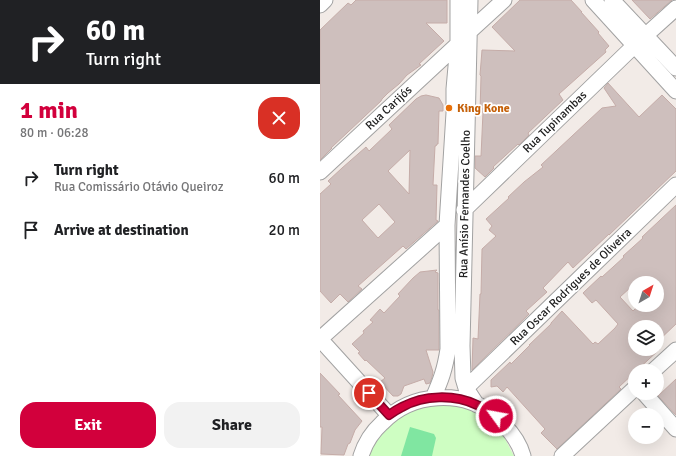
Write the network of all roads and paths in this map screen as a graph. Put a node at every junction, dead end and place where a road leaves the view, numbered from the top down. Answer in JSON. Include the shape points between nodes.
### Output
{"nodes":[{"id":1,"x":325,"y":0,"type":"edge"},
{"id":2,"x":458,"y":0,"type":"edge"},
{"id":3,"x":470,"y":0,"type":"edge"},
{"id":4,"x":504,"y":0,"type":"edge"},
{"id":5,"x":593,"y":0,"type":"edge"},
{"id":6,"x":612,"y":0,"type":"edge"},
{"id":7,"x":320,"y":5,"type":"edge"},
{"id":8,"x":676,"y":8,"type":"edge"},
{"id":9,"x":469,"y":32,"type":"junction"},
{"id":10,"x":640,"y":40,"type":"junction"},
{"id":11,"x":458,"y":44,"type":"junction"},
{"id":12,"x":676,"y":68,"type":"edge"},
{"id":13,"x":676,"y":91,"type":"edge"},
{"id":14,"x":460,"y":103,"type":"junction"},
{"id":15,"x":460,"y":129,"type":"junction"},
{"id":16,"x":320,"y":172,"type":"edge"},
{"id":17,"x":676,"y":185,"type":"edge"},
{"id":18,"x":464,"y":210,"type":"junction"},
{"id":19,"x":447,"y":225,"type":"junction"},
{"id":20,"x":320,"y":339,"type":"edge"},
{"id":21,"x":676,"y":350,"type":"edge"},
{"id":22,"x":661,"y":364,"type":"edge"},
{"id":23,"x":466,"y":388,"type":"junction"},
{"id":24,"x":628,"y":395,"type":"edge"},
{"id":25,"x":433,"y":398,"type":"junction"},
{"id":26,"x":650,"y":400,"type":"edge"},
{"id":27,"x":477,"y":405,"type":"junction"},
{"id":28,"x":389,"y":415,"type":"junction"},
{"id":29,"x":676,"y":429,"type":"edge"},
{"id":30,"x":361,"y":456,"type":"edge"},
{"id":31,"x":523,"y":456,"type":"edge"},
{"id":32,"x":562,"y":456,"type":"edge"}],
"edges":[{"from":1,"to":7,"type":"street"},
{"from":2,"to":11,"type":"street","name":"Rua Anísio Fernandes Coelho"},
{"from":3,"to":9,"type":"street","name":"Rua Anísio Fernandes Coelho"},
{"from":4,"to":9,"type":"street"},
{"from":5,"to":10,"type":"street"},
{"from":6,"to":10,"type":"street"},
{"from":8,"to":10,"type":"street","name":"Rua Tupinambas"},
{"from":9,"to":14,"type":"street","name":"Rua Anísio Fernandes Coelho"},
{"from":10,"to":12,"type":"street"},
{"from":10,"to":13,"type":"street"},
{"from":10,"to":18,"type":"street","name":"Rua Tupinambas"},
{"from":11,"to":14,"type":"street","name":"Rua Anísio Fernandes Coelho"},
{"from":11,"to":16,"type":"street","name":"Rua Carijós"},
{"from":14,"to":15,"type":"street","name":"Rua Anísio Fernandes Coelho"},
{"from":15,"to":18,"type":"street","name":"Rua Anísio Fernandes Coelho"},
{"from":15,"to":19,"type":"street","name":"Rua Anísio Fernandes Coelho"},
{"from":17,"to":23,"type":"street","name":"Rua Oscar Rodrigues de Oliveira"},
{"from":18,"to":23,"type":"street","name":"Rua Anísio Fernandes Coelho","via":[[462,346],[463,378]]},
{"from":19,"to":20,"type":"street"},
{"from":19,"to":25,"type":"street","name":"Rua Anísio Fernandes Coelho","via":[[448,349],[442,378]]},
{"from":20,"to":28,"type":"street"},
{"from":21,"to":22,"type":"street"},
{"from":23,"to":27,"type":"street","name":"Rua Anísio Fernandes Coelho"},
{"from":24,"to":32,"type":"street"},
{"from":25,"to":27,"type":"street","via":[[448,397]]},
{"from":25,"to":28,"type":"street","via":[[402,406]]},
{"from":26,"to":29,"type":"street"},
{"from":27,"to":31,"type":"street","via":[[496,416],[511,432]]},
{"from":28,"to":30,"type":"street","via":[[374,430]]}]}
